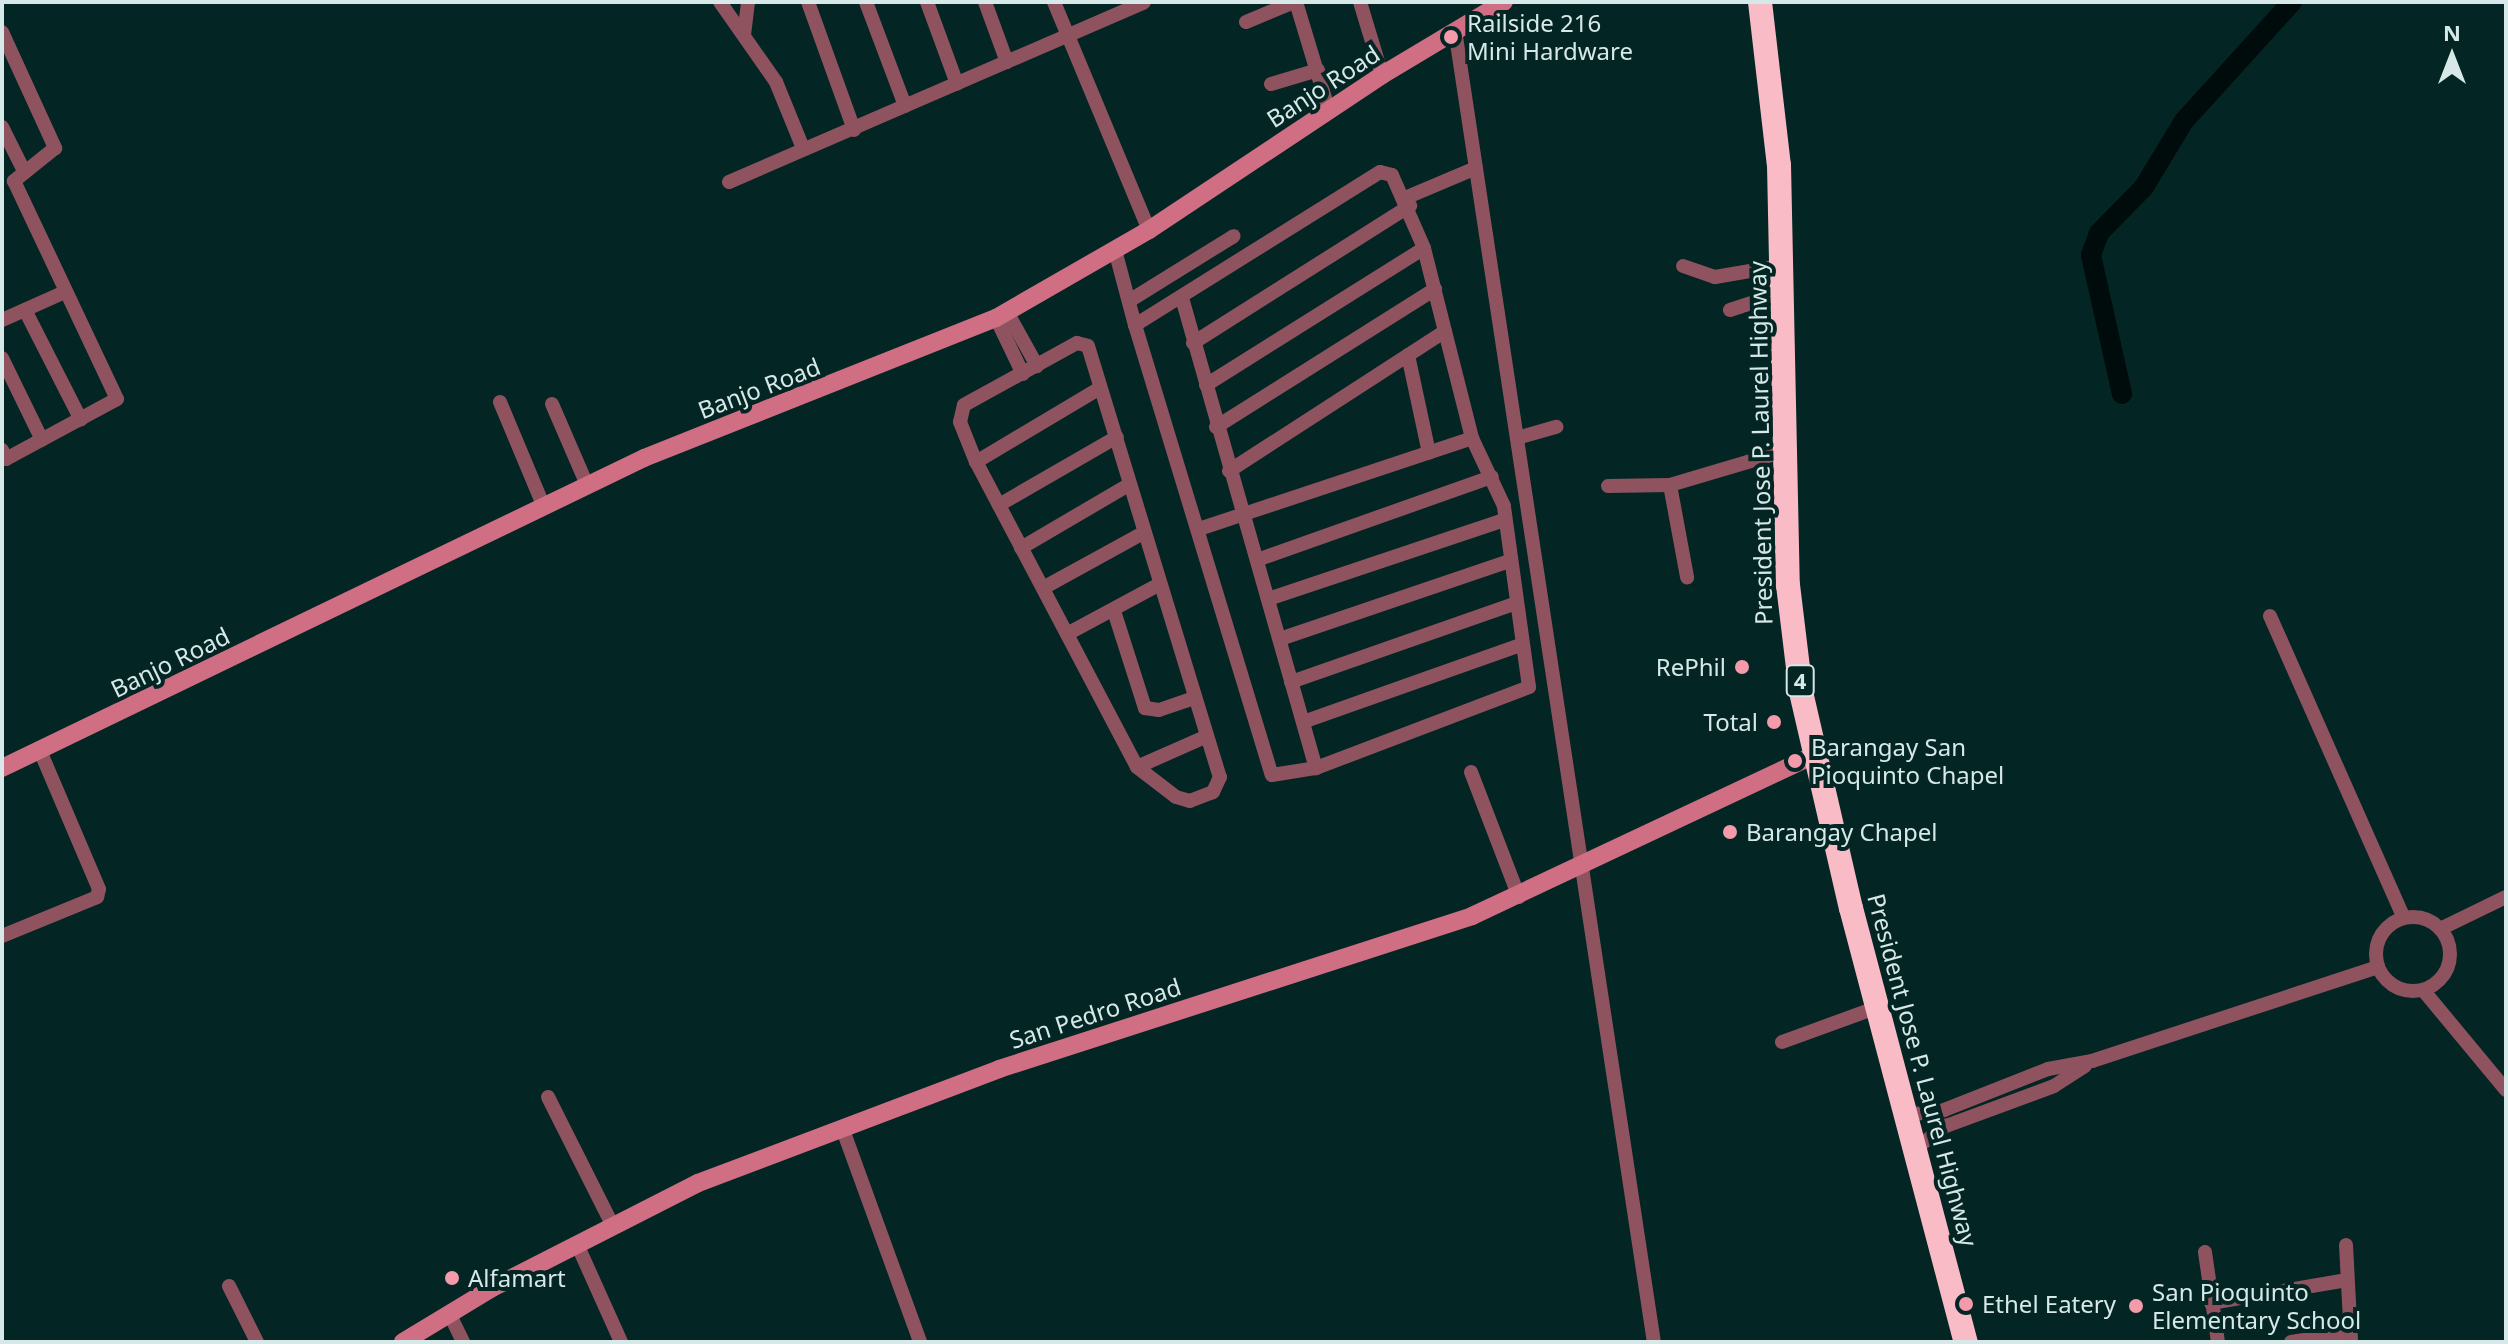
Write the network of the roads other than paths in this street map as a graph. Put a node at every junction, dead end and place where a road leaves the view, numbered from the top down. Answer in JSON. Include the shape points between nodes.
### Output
{"nodes":[{"id":1,"x":720,"y":2,"type":"edge"},
{"id":2,"x":748,"y":2,"type":"edge"},
{"id":3,"x":808,"y":2,"type":"edge"},
{"id":4,"x":866,"y":2,"type":"edge"},
{"id":5,"x":927,"y":2,"type":"edge"},
{"id":6,"x":985,"y":2,"type":"edge"},
{"id":7,"x":1054,"y":2,"type":"edge"},
{"id":8,"x":1295,"y":2,"type":"edge"},
{"id":9,"x":1360,"y":2,"type":"edge"},
{"id":10,"x":1760,"y":2,"type":"edge"},
{"id":11,"x":1135,"y":4,"type":"edge"},
{"id":12,"x":1497,"y":4,"type":"edge"},
{"id":13,"x":1246,"y":22,"type":"dead end"},
{"id":14,"x":1455,"y":30,"type":"junction"},
{"id":15,"x":2,"y":32,"type":"edge"},
{"id":16,"x":744,"y":35,"type":"junction"},
{"id":17,"x":1066,"y":36,"type":"junction"},
{"id":18,"x":1007,"y":62,"type":"junction"},
{"id":19,"x":1318,"y":70,"type":"junction"},
{"id":20,"x":1382,"y":75,"type":"junction"},
{"id":21,"x":957,"y":84,"type":"junction"},
{"id":22,"x":1271,"y":84,"type":"dead end"},
{"id":23,"x":905,"y":106,"type":"junction"},
{"id":24,"x":1329,"y":111,"type":"junction"},
{"id":25,"x":2,"y":127,"type":"edge"},
{"id":26,"x":854,"y":130,"type":"junction"},
{"id":27,"x":803,"y":148,"type":"junction"},
{"id":28,"x":1476,"y":168,"type":"junction"},
{"id":29,"x":24,"y":171,"type":"junction"},
{"id":30,"x":729,"y":182,"type":"dead end"},
{"id":31,"x":1407,"y":202,"type":"junction"},
{"id":32,"x":1149,"y":230,"type":"junction"},
{"id":33,"x":1234,"y":236,"type":"dead end"},
{"id":34,"x":1424,"y":248,"type":"junction"},
{"id":35,"x":1115,"y":250,"type":"junction"},
{"id":36,"x":1785,"y":265,"type":"junction"},
{"id":37,"x":1683,"y":266,"type":"dead end"},
{"id":38,"x":1435,"y":289,"type":"junction"},
{"id":39,"x":1785,"y":291,"type":"junction"},
{"id":40,"x":65,"y":292,"type":"junction"},
{"id":41,"x":1182,"y":298,"type":"junction"},
{"id":42,"x":1129,"y":301,"type":"junction"},
{"id":43,"x":25,"y":310,"type":"junction"},
{"id":44,"x":1730,"y":310,"type":"dead end"},
{"id":45,"x":1002,"y":315,"type":"junction"},
{"id":46,"x":2,"y":320,"type":"edge"},
{"id":47,"x":1135,"y":325,"type":"junction"},
{"id":48,"x":1445,"y":331,"type":"junction"},
{"id":49,"x":1193,"y":343,"type":"junction"},
{"id":50,"x":1408,"y":355,"type":"junction"},
{"id":51,"x":2,"y":358,"type":"edge"},
{"id":52,"x":1037,"y":366,"type":"junction"},
{"id":53,"x":1023,"y":374,"type":"junction"},
{"id":54,"x":1206,"y":385,"type":"junction"},
{"id":55,"x":1100,"y":388,"type":"junction"},
{"id":56,"x":500,"y":402,"type":"dead end"},
{"id":57,"x":552,"y":404,"type":"dead end"},
{"id":58,"x":81,"y":420,"type":"junction"},
{"id":59,"x":1216,"y":427,"type":"junction"},
{"id":60,"x":1556,"y":427,"type":"dead end"},
{"id":61,"x":1117,"y":437,"type":"junction"},
{"id":62,"x":1472,"y":438,"type":"junction"},
{"id":63,"x":1517,"y":438,"type":"junction"},
{"id":64,"x":42,"y":440,"type":"junction"},
{"id":65,"x":2,"y":450,"type":"edge"},
{"id":66,"x":1785,"y":451,"type":"junction"},
{"id":67,"x":1429,"y":453,"type":"junction"},
{"id":68,"x":976,"y":462,"type":"junction"},
{"id":69,"x":1229,"y":471,"type":"junction"},
{"id":70,"x":1492,"y":477,"type":"junction"},
{"id":71,"x":1130,"y":484,"type":"junction"},
{"id":72,"x":587,"y":485,"type":"junction"},
{"id":73,"x":1670,"y":485,"type":"junction"},
{"id":74,"x":1608,"y":486,"type":"dead end"},
{"id":75,"x":543,"y":505,"type":"junction"},
{"id":76,"x":999,"y":505,"type":"junction"},
{"id":77,"x":1241,"y":515,"type":"junction"},
{"id":78,"x":1504,"y":520,"type":"junction"},
{"id":79,"x":1199,"y":529,"type":"junction"},
{"id":80,"x":1143,"y":533,"type":"junction"},
{"id":81,"x":1021,"y":548,"type":"junction"},
{"id":82,"x":1257,"y":560,"type":"junction"},
{"id":83,"x":1509,"y":561,"type":"junction"},
{"id":84,"x":1687,"y":577,"type":"dead end"},
{"id":85,"x":1160,"y":584,"type":"junction"},
{"id":86,"x":1043,"y":588,"type":"junction"},
{"id":87,"x":1268,"y":599,"type":"junction"},
{"id":88,"x":1514,"y":604,"type":"junction"},
{"id":89,"x":1114,"y":611,"type":"junction"},
{"id":90,"x":2270,"y":616,"type":"dead end"},
{"id":91,"x":1067,"y":634,"type":"junction"},
{"id":92,"x":1280,"y":639,"type":"junction"},
{"id":93,"x":1521,"y":645,"type":"junction"},
{"id":94,"x":1291,"y":682,"type":"junction"},
{"id":95,"x":1193,"y":698,"type":"junction"},
{"id":96,"x":1303,"y":722,"type":"junction"},
{"id":97,"x":1205,"y":737,"type":"junction"},
{"id":98,"x":41,"y":753,"type":"junction"},
{"id":99,"x":1814,"y":755,"type":"junction"},
{"id":100,"x":1137,"y":767,"type":"junction"},
{"id":101,"x":2,"y":768,"type":"edge"},
{"id":102,"x":1316,"y":768,"type":"junction"},
{"id":103,"x":1471,"y":772,"type":"dead end"},
{"id":104,"x":1582,"y":868,"type":"junction"},
{"id":105,"x":1519,"y":897,"type":"junction"},
{"id":106,"x":2506,"y":897,"type":"edge"},
{"id":107,"x":2404,"y":918,"type":"junction"},
{"id":108,"x":2440,"y":929,"type":"junction"},
{"id":109,"x":2,"y":936,"type":"edge"},
{"id":110,"x":2378,"y":967,"type":"junction"},
{"id":111,"x":2423,"y":990,"type":"junction"},
{"id":112,"x":1878,"y":1007,"type":"junction"},
{"id":113,"x":1782,"y":1042,"type":"dead end"},
{"id":114,"x":2092,"y":1061,"type":"junction"},
{"id":115,"x":2048,"y":1069,"type":"junction"},
{"id":116,"x":2054,"y":1086,"type":"junction"},
{"id":117,"x":2506,"y":1090,"type":"edge"},
{"id":118,"x":548,"y":1097,"type":"dead end"},
{"id":119,"x":1906,"y":1115,"type":"junction"},
{"id":120,"x":843,"y":1130,"type":"junction"},
{"id":121,"x":1915,"y":1149,"type":"junction"},
{"id":122,"x":613,"y":1226,"type":"junction"},
{"id":123,"x":577,"y":1244,"type":"junction"},
{"id":124,"x":2346,"y":1245,"type":"dead end"},
{"id":125,"x":2205,"y":1252,"type":"dead end"},
{"id":126,"x":2347,"y":1280,"type":"junction"},
{"id":127,"x":229,"y":1286,"type":"dead end"},
{"id":128,"x":2211,"y":1303,"type":"junction"},
{"id":129,"x":450,"y":1315,"type":"junction"},
{"id":130,"x":2350,"y":1337,"type":"edge"},
{"id":131,"x":257,"y":1342,"type":"edge"},
{"id":132,"x":403,"y":1342,"type":"edge"},
{"id":133,"x":463,"y":1342,"type":"edge"},
{"id":134,"x":621,"y":1342,"type":"edge"},
{"id":135,"x":920,"y":1342,"type":"edge"},
{"id":136,"x":1654,"y":1342,"type":"edge"},
{"id":137,"x":1966,"y":1342,"type":"edge"},
{"id":138,"x":2218,"y":1342,"type":"edge"},
{"id":139,"x":2291,"y":1342,"type":"edge"}],
"edges":[{"from":1,"to":16,"type":"street"},
{"from":2,"to":16,"type":"street"},
{"from":3,"to":26,"type":"street"},
{"from":4,"to":23,"type":"street"},
{"from":5,"to":21,"type":"street"},
{"from":6,"to":18,"type":"street"},
{"from":7,"to":17,"type":"street"},
{"from":8,"to":13,"type":"street"},
{"from":8,"to":19,"type":"street"},
{"from":9,"to":20,"type":"street"},
{"from":10,"to":36,"type":"highway","name":"President Jose P. Laurel Highway","number":"4"},
{"from":11,"to":17,"type":"street"},
{"from":12,"to":14,"type":"street","name":"Banjo Road"},
{"from":14,"to":20,"type":"street","name":"Banjo Road"},
{"from":14,"to":28,"type":"street"},
{"from":15,"to":29,"type":"street","via":[[54,140],[52,155]]},
{"from":16,"to":27,"type":"street","via":[[776,82]]},
{"from":17,"to":18,"type":"street"},
{"from":17,"to":32,"type":"street"},
{"from":18,"to":21,"type":"street"},
{"from":19,"to":22,"type":"street"},
{"from":19,"to":24,"type":"street"},
{"from":20,"to":24,"type":"street","name":"Banjo Road"},
{"from":21,"to":23,"type":"street"},
{"from":23,"to":26,"type":"street"},
{"from":24,"to":32,"type":"street","name":"Banjo Road"},
{"from":25,"to":29,"type":"street"},
{"from":26,"to":27,"type":"street"},
{"from":27,"to":30,"type":"street"},
{"from":28,"to":31,"type":"street"},
{"from":28,"to":63,"type":"street"},
{"from":29,"to":40,"type":"street","via":[[14,181]]},
{"from":31,"to":34,"type":"street"},
{"from":31,"to":41,"type":"street","via":[[1392,175],[1380,172]]},
{"from":31,"to":49,"type":"street"},
{"from":32,"to":35,"type":"street","name":"Banjo Road"},
{"from":33,"to":42,"type":"street"},
{"from":34,"to":38,"type":"street"},
{"from":34,"to":54,"type":"street"},
{"from":35,"to":42,"type":"street"},
{"from":35,"to":45,"type":"street","name":"Banjo Road"},
{"from":36,"to":37,"type":"street","via":[[1715,277]]},
{"from":36,"to":39,"type":"highway","name":"President Jose P. Laurel Highway","number":"4"},
{"from":38,"to":48,"type":"street"},
{"from":38,"to":59,"type":"street"},
{"from":39,"to":44,"type":"street"},
{"from":39,"to":66,"type":"highway","name":"President Jose P. Laurel Highway","number":"4"},
{"from":40,"to":43,"type":"street"},
{"from":40,"to":58,"type":"street","via":[[116,395],[113,403]]},
{"from":41,"to":47,"type":"street"},
{"from":41,"to":49,"type":"street"},
{"from":42,"to":47,"type":"street"},
{"from":43,"to":46,"type":"street"},
{"from":43,"to":58,"type":"street"},
{"from":45,"to":52,"type":"street"},
{"from":45,"to":53,"type":"street"},
{"from":45,"to":72,"type":"street","name":"Banjo Road"},
{"from":47,"to":79,"type":"street"},
{"from":48,"to":50,"type":"street"},
{"from":48,"to":62,"type":"street"},
{"from":49,"to":54,"type":"street"},
{"from":50,"to":67,"type":"street"},
{"from":50,"to":69,"type":"street"},
{"from":51,"to":64,"type":"street"},
{"from":52,"to":53,"type":"street"},
{"from":52,"to":55,"type":"street","via":[[1083,343]]},
{"from":53,"to":68,"type":"street","via":[[964,405],[959,413]]},
{"from":54,"to":59,"type":"street"},
{"from":55,"to":61,"type":"street"},
{"from":55,"to":68,"type":"street"},
{"from":56,"to":75,"type":"street"},
{"from":57,"to":72,"type":"street"},
{"from":58,"to":64,"type":"street"},
{"from":59,"to":69,"type":"street"},
{"from":60,"to":63,"type":"street"},
{"from":61,"to":71,"type":"street"},
{"from":61,"to":76,"type":"street"},
{"from":62,"to":67,"type":"street"},
{"from":62,"to":70,"type":"street"},
{"from":63,"to":104,"type":"street"},
{"from":64,"to":65,"type":"street","via":[[6,459]]},
{"from":66,"to":73,"type":"street"},
{"from":66,"to":99,"type":"highway","name":"President Jose P. Laurel Highway","number":"4","via":[[1793,637]]},
{"from":67,"to":77,"type":"street"},
{"from":68,"to":76,"type":"street"},
{"from":69,"to":77,"type":"street"},
{"from":70,"to":78,"type":"street"},
{"from":70,"to":82,"type":"street"},
{"from":71,"to":80,"type":"street"},
{"from":71,"to":81,"type":"street"},
{"from":72,"to":75,"type":"street","name":"Banjo Road"},
{"from":73,"to":74,"type":"street"},
{"from":73,"to":84,"type":"street"},
{"from":75,"to":98,"type":"street","name":"Banjo Road"},
{"from":76,"to":81,"type":"street"},
{"from":77,"to":79,"type":"street"},
{"from":77,"to":82,"type":"street"},
{"from":78,"to":83,"type":"street"},
{"from":78,"to":87,"type":"street"},
{"from":79,"to":102,"type":"street","via":[[1268,770],[1281,777]]},
{"from":80,"to":85,"type":"street"},
{"from":80,"to":86,"type":"street"},
{"from":81,"to":86,"type":"street"},
{"from":82,"to":87,"type":"street"},
{"from":83,"to":88,"type":"street"},
{"from":83,"to":92,"type":"street"},
{"from":85,"to":89,"type":"street"},
{"from":85,"to":95,"type":"street"},
{"from":86,"to":91,"type":"street"},
{"from":87,"to":92,"type":"street"},
{"from":88,"to":93,"type":"street"},
{"from":88,"to":94,"type":"street"},
{"from":89,"to":91,"type":"street"},
{"from":89,"to":95,"type":"street","via":[[1145,708],[1159,710]]},
{"from":90,"to":107,"type":"street"},
{"from":91,"to":100,"type":"street"},
{"from":92,"to":94,"type":"street"},
{"from":93,"to":96,"type":"street"},
{"from":93,"to":102,"type":"street","via":[[1531,678],[1525,690]]},
{"from":94,"to":96,"type":"street"},
{"from":95,"to":97,"type":"street"},
{"from":96,"to":102,"type":"street"},
{"from":97,"to":100,"type":"street"},
{"from":97,"to":100,"type":"street","via":[[1220,777],[1213,792],[1182,800]]},
{"from":98,"to":101,"type":"street","name":"Banjo Road"},
{"from":98,"to":109,"type":"street","via":[[99,889],[97,897]]},
{"from":99,"to":104,"type":"street","name":"San Pedro Road"},
{"from":99,"to":112,"type":"highway","name":"President Jose P. Laurel Highway","number":"4"},
{"from":103,"to":105,"type":"street"},
{"from":104,"to":105,"type":"street","name":"San Pedro Road"},
{"from":104,"to":136,"type":"street"},
{"from":105,"to":120,"type":"street","name":"San Pedro Road","via":[[1390,946],[999,1069]]},
{"from":106,"to":108,"type":"street"},
{"from":107,"to":108,"type":"street","via":[[2417,917]]},
{"from":107,"to":110,"type":"street","via":[[2380,937]]},
{"from":108,"to":111,"type":"street","via":[[2449,946],[2449,964],[2440,981]]},
{"from":110,"to":111,"type":"street","via":[[2396,988]]},
{"from":110,"to":114,"type":"street"},
{"from":111,"to":117,"type":"street"},
{"from":112,"to":113,"type":"street"},
{"from":112,"to":119,"type":"highway","name":"President Jose P. Laurel Highway","number":"4"},
{"from":114,"to":115,"type":"street"},
{"from":114,"to":116,"type":"street"},
{"from":115,"to":116,"type":"street"},
{"from":115,"to":119,"type":"street","via":[[1944,1110]]},
{"from":116,"to":121,"type":"street","via":[[1946,1126]]},
{"from":118,"to":122,"type":"street"},
{"from":119,"to":121,"type":"highway","name":"President Jose P. Laurel Highway","number":"4"},
{"from":120,"to":122,"type":"street","name":"San Pedro Road","via":[[698,1183]]},
{"from":120,"to":135,"type":"street"},
{"from":121,"to":137,"type":"highway","name":"President Jose P. Laurel Highway","number":"4"},
{"from":122,"to":123,"type":"street","name":"San Pedro Road"},
{"from":123,"to":129,"type":"street","name":"San Pedro Road"},
{"from":123,"to":134,"type":"street"},
{"from":124,"to":126,"type":"street"},
{"from":125,"to":128,"type":"street"},
{"from":126,"to":128,"type":"street"},
{"from":126,"to":130,"type":"street"},
{"from":127,"to":131,"type":"street"},
{"from":128,"to":138,"type":"street"},
{"from":129,"to":132,"type":"street","name":"San Pedro Road"},
{"from":129,"to":133,"type":"street"},
{"from":130,"to":139,"type":"street"}]}
